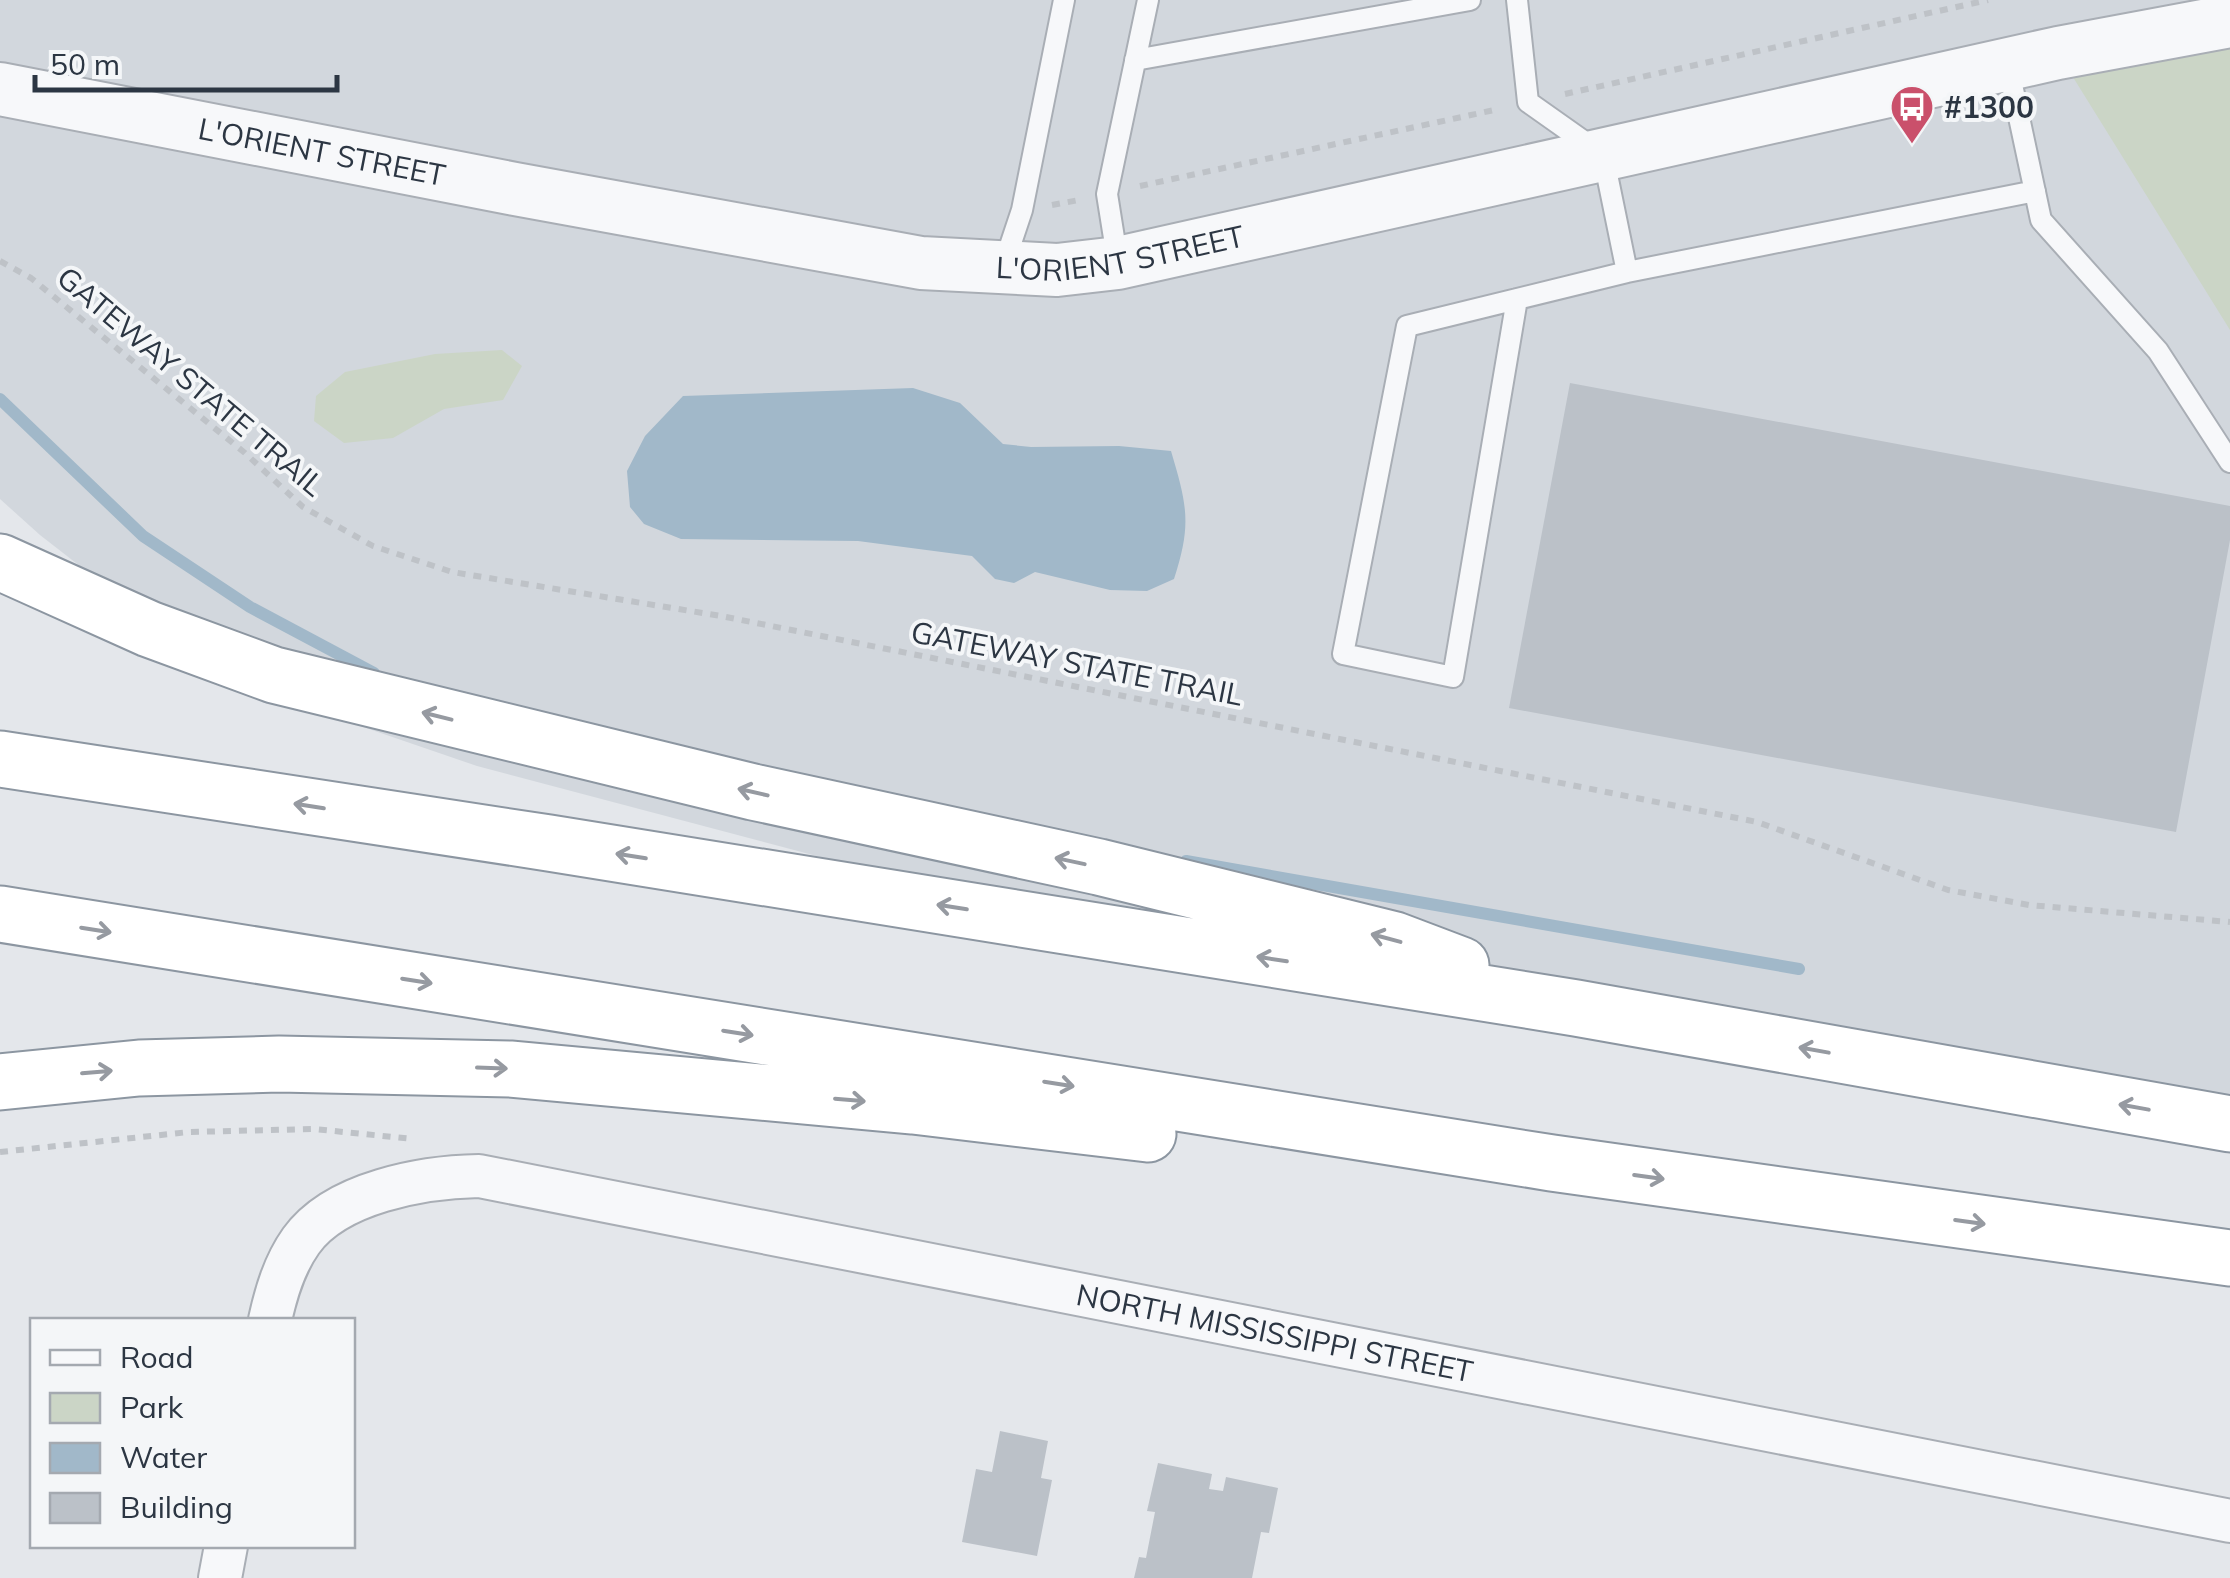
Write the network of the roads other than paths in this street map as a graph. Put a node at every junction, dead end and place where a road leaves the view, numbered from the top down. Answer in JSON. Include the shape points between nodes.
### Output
{"nodes":[{"id":1,"x":1064,"y":0,"type":"edge"},
{"id":2,"x":1148,"y":0,"type":"edge"},
{"id":3,"x":1470,"y":0,"type":"edge"},
{"id":4,"x":1517,"y":0,"type":"edge"},
{"id":5,"x":2230,"y":21,"type":"edge"},
{"id":6,"x":1135,"y":60,"type":"junction"},
{"id":7,"x":2008,"y":64,"type":"junction"},
{"id":8,"x":0,"y":89,"type":"edge"},
{"id":9,"x":1603,"y":155,"type":"junction"},
{"id":10,"x":2035,"y":191,"type":"junction"},
{"id":11,"x":1118,"y":263,"type":"junction"},
{"id":12,"x":1002,"y":269,"type":"junction"},
{"id":13,"x":1627,"y":272,"type":"junction"},
{"id":14,"x":1518,"y":298,"type":"junction"},
{"id":15,"x":2230,"y":462,"type":"edge"},
{"id":16,"x":0,"y":562,"type":"edge"},
{"id":17,"x":0,"y":759,"type":"edge"},
{"id":18,"x":0,"y":914,"type":"edge"},
{"id":19,"x":1576,"y":1008,"type":"junction"},
{"id":20,"x":0,"y":1082,"type":"edge"},
{"id":21,"x":2230,"y":1124,"type":"edge"},
{"id":22,"x":1552,"y":1163,"type":"junction"},
{"id":23,"x":2230,"y":1258,"type":"edge"},
{"id":24,"x":271,"y":1318,"type":"edge"},
{"id":25,"x":2230,"y":1521,"type":"edge"},
{"id":26,"x":226,"y":1548,"type":"edge"},
{"id":27,"x":220,"y":1578,"type":"edge"}],
"edges":[{"from":1,"to":12,"type":"lane","via":[[1022,210]]},
{"from":2,"to":6,"type":"lane"},
{"from":3,"to":6,"type":"lane"},
{"from":4,"to":9,"type":"lane","via":[[1528,102]]},
{"from":5,"to":7,"type":"street","name":"L'ORIENT STREET"},
{"from":6,"to":11,"type":"lane","via":[[1107,194]]},
{"from":7,"to":9,"type":"street","name":"L'ORIENT STREET"},
{"from":7,"to":10,"type":"lane"},
{"from":8,"to":12,"type":"street","name":"L'ORIENT STREET","via":[[921,263]]},
{"from":9,"to":11,"type":"street","name":"L'ORIENT STREET"},
{"from":9,"to":13,"type":"lane"},
{"from":10,"to":13,"type":"lane"},
{"from":10,"to":15,"type":"lane","via":[[2042,220],[2158,350]]},
{"from":11,"to":12,"type":"street","name":"L'ORIENT STREET"},
{"from":13,"to":14,"type":"lane"},
{"from":14,"to":14,"type":"lane","via":[[1407,326],[1343,654],[1453,677]]},
{"from":19,"to":16,"type":"highway","one_way":true,"via":[[1396,940],[274,674],[149,629]]},
{"from":19,"to":17,"type":"highway","one_way":true},
{"from":18,"to":22,"type":"highway","one_way":true},
{"from":21,"to":19,"type":"highway","one_way":true},
{"from":20,"to":22,"type":"highway","one_way":true,"via":[[140,1068],[308,1063],[510,1069],[912,1106],[1363,1160]]},
{"from":22,"to":23,"type":"highway","one_way":true},
{"from":24,"to":25,"type":"street","name":"NORTH MISSISSIPPI STREET","via":[[289,1260],[327,1216],[414,1182],[478,1176]]},
{"from":26,"to":27,"type":"street"}]}
